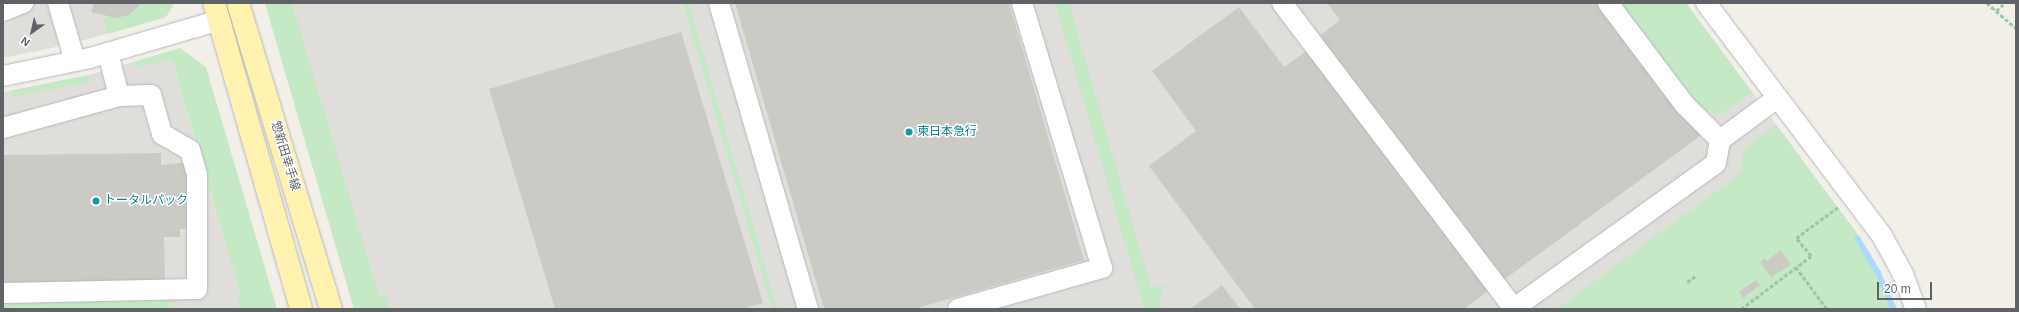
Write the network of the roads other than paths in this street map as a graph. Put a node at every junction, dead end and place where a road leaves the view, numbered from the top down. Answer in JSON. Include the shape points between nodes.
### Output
{"nodes":[{"id":1,"x":23,"y":3,"type":"edge"},
{"id":2,"x":58,"y":3,"type":"edge"},
{"id":3,"x":238,"y":3,"type":"edge"},
{"id":4,"x":719,"y":3,"type":"edge"},
{"id":5,"x":1022,"y":3,"type":"edge"},
{"id":6,"x":1282,"y":3,"type":"edge"},
{"id":7,"x":1608,"y":3,"type":"edge"},
{"id":8,"x":1706,"y":3,"type":"edge"},
{"id":9,"x":3,"y":11,"type":"edge"},
{"id":10,"x":217,"y":12,"type":"edge"},
{"id":11,"x":108,"y":53,"type":"junction"},
{"id":12,"x":75,"y":61,"type":"junction"},
{"id":13,"x":3,"y":76,"type":"edge"},
{"id":14,"x":119,"y":96,"type":"junction"},
{"id":15,"x":1777,"y":98,"type":"junction"},
{"id":16,"x":3,"y":128,"type":"edge"},
{"id":17,"x":1720,"y":140,"type":"junction"},
{"id":18,"x":3,"y":293,"type":"edge"},
{"id":19,"x":302,"y":309,"type":"edge"},
{"id":20,"x":331,"y":309,"type":"edge"},
{"id":21,"x":808,"y":309,"type":"edge"},
{"id":22,"x":958,"y":309,"type":"edge"},
{"id":23,"x":1514,"y":309,"type":"edge"},
{"id":24,"x":1916,"y":309,"type":"edge"}],
"edges":[{"from":1,"to":9,"type":"street"},
{"from":2,"to":12,"type":"street"},
{"from":3,"to":20,"type":"main road","name":"惣新田幸手線"},
{"from":4,"to":21,"type":"street"},
{"from":5,"to":22,"type":"street","via":[[1102,268]]},
{"from":6,"to":23,"type":"street"},
{"from":7,"to":17,"type":"street","via":[[1685,105]]},
{"from":8,"to":15,"type":"street"},
{"from":10,"to":11,"type":"street"},
{"from":10,"to":19,"type":"main road","name":"惣新田幸手線"},
{"from":11,"to":12,"type":"street"},
{"from":11,"to":14,"type":"street"},
{"from":12,"to":13,"type":"street"},
{"from":14,"to":16,"type":"street"},
{"from":14,"to":18,"type":"street","via":[[151,95],[162,134],[190,150],[197,175],[197,289]]},
{"from":15,"to":17,"type":"street"},
{"from":15,"to":24,"type":"street","via":[[1882,236],[1903,274]]},
{"from":17,"to":23,"type":"street","via":[[1716,162]]}]}
